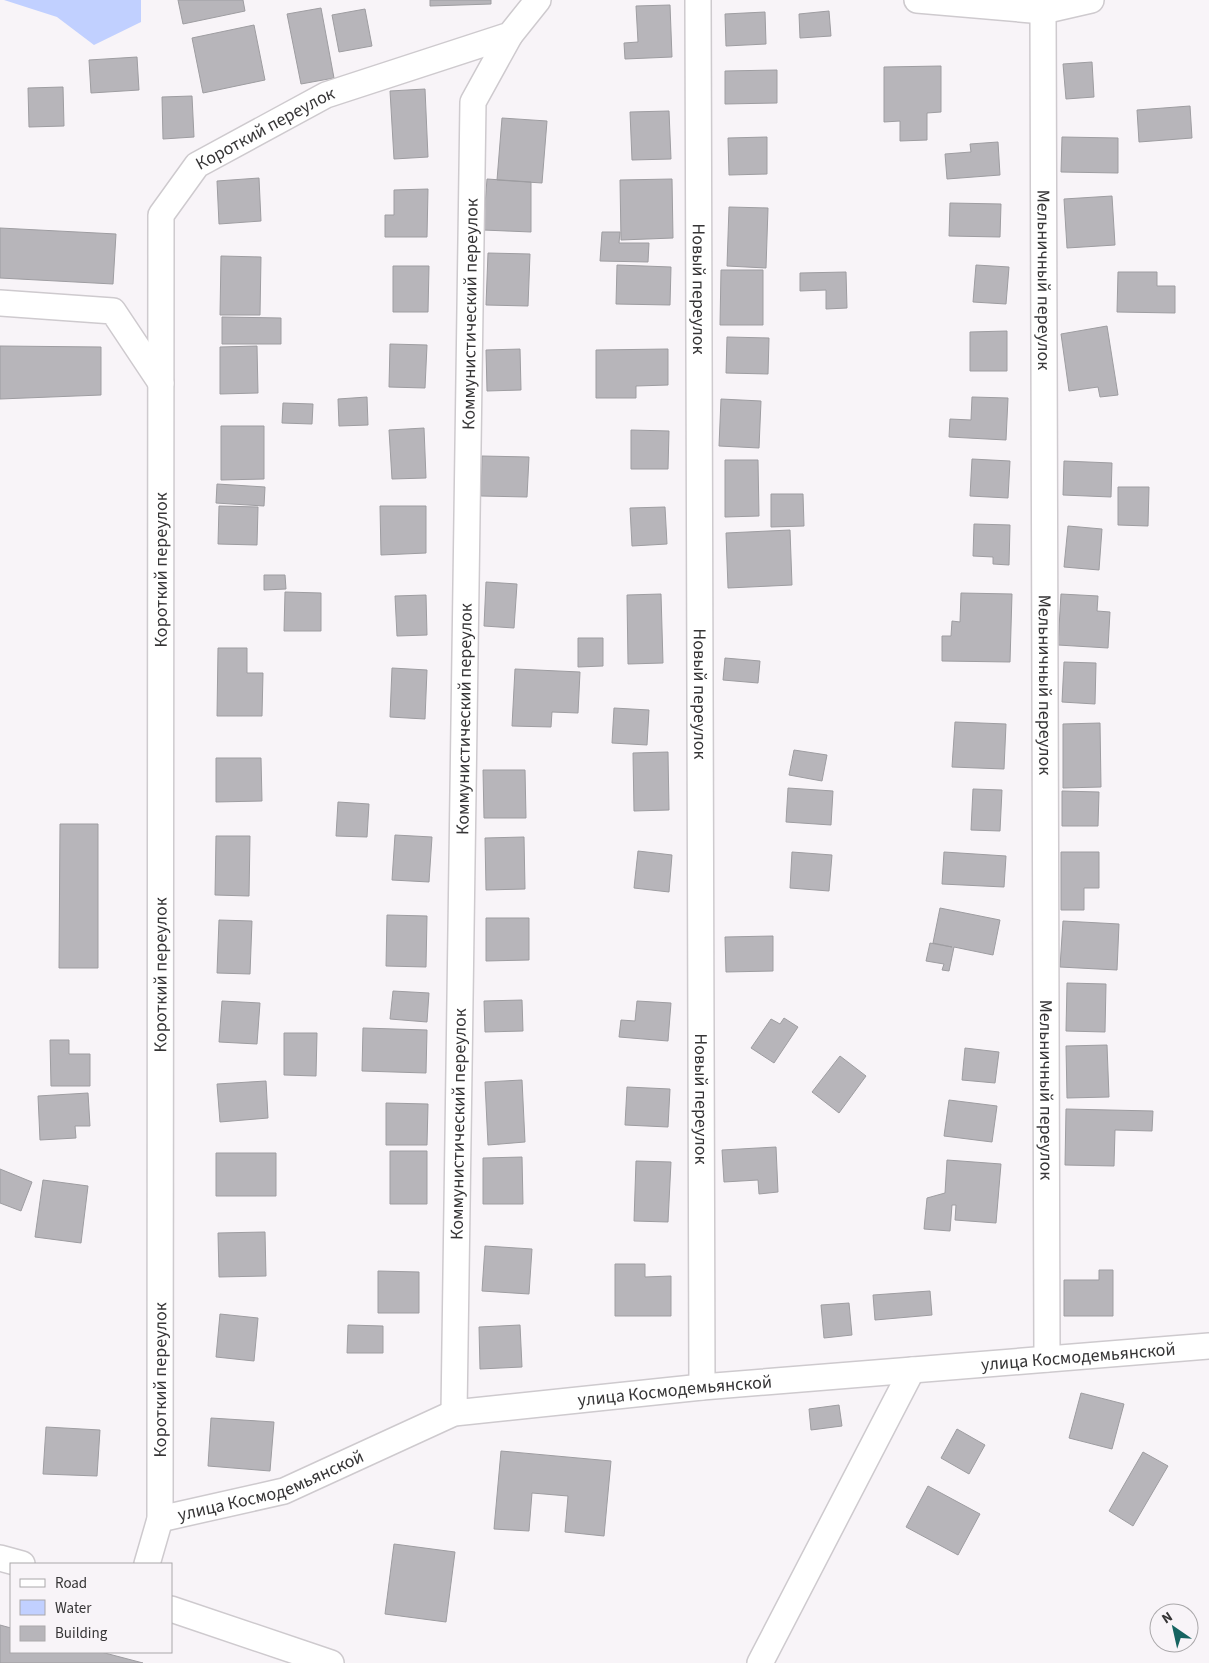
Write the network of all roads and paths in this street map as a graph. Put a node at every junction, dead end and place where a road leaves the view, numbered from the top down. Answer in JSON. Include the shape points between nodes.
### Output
{"nodes":[{"id":1,"x":538,"y":0,"type":"edge"},
{"id":2,"x":698,"y":0,"type":"edge"},
{"id":3,"x":917,"y":0,"type":"edge"},
{"id":4,"x":1090,"y":0,"type":"edge"},
{"id":5,"x":1043,"y":10,"type":"junction"},
{"id":6,"x":510,"y":35,"type":"junction"},
{"id":7,"x":0,"y":303,"type":"edge"},
{"id":8,"x":161,"y":383,"type":"junction"},
{"id":9,"x":1209,"y":1346,"type":"edge"},
{"id":10,"x":1047,"y":1359,"type":"junction"},
{"id":11,"x":912,"y":1370,"type":"junction"},
{"id":12,"x":702,"y":1387,"type":"junction"},
{"id":13,"x":454,"y":1413,"type":"junction"},
{"id":14,"x":160,"y":1519,"type":"junction"},
{"id":15,"x":0,"y":1558,"type":"edge"},
{"id":16,"x":18,"y":1563,"type":"edge"},
{"id":17,"x":147,"y":1563,"type":"edge"},
{"id":18,"x":172,"y":1609,"type":"edge"},
{"id":19,"x":331,"y":1663,"type":"edge"},
{"id":20,"x":760,"y":1663,"type":"edge"}],
"edges":[{"from":1,"to":6,"type":"street"},
{"from":2,"to":12,"type":"street","name":"Новый переулок"},
{"from":3,"to":5,"type":"street"},
{"from":4,"to":5,"type":"street"},
{"from":5,"to":10,"type":"street","name":"Мельничный переулок"},
{"from":6,"to":8,"type":"street","name":"Короткий переулок","via":[[326,95],[197,165],[161,215]]},
{"from":6,"to":13,"type":"street","name":"Коммунистический переулок","via":[[473,102]]},
{"from":7,"to":8,"type":"street","via":[[113,311]]},
{"from":8,"to":14,"type":"street","name":"Короткий переулок"},
{"from":9,"to":10,"type":"street","name":"улица Космодемьянской"},
{"from":10,"to":11,"type":"street","name":"улица Космодемьянской"},
{"from":11,"to":12,"type":"street","name":"улица Космодемьянской"},
{"from":11,"to":20,"type":"street"},
{"from":12,"to":13,"type":"street","name":"улица Космодемьянской"},
{"from":13,"to":14,"type":"street","name":"улица Космодемьянской","via":[[284,1491]]},
{"from":14,"to":17,"type":"street","name":"Короткий переулок"},
{"from":15,"to":16,"type":"street"},
{"from":18,"to":19,"type":"street"}]}
